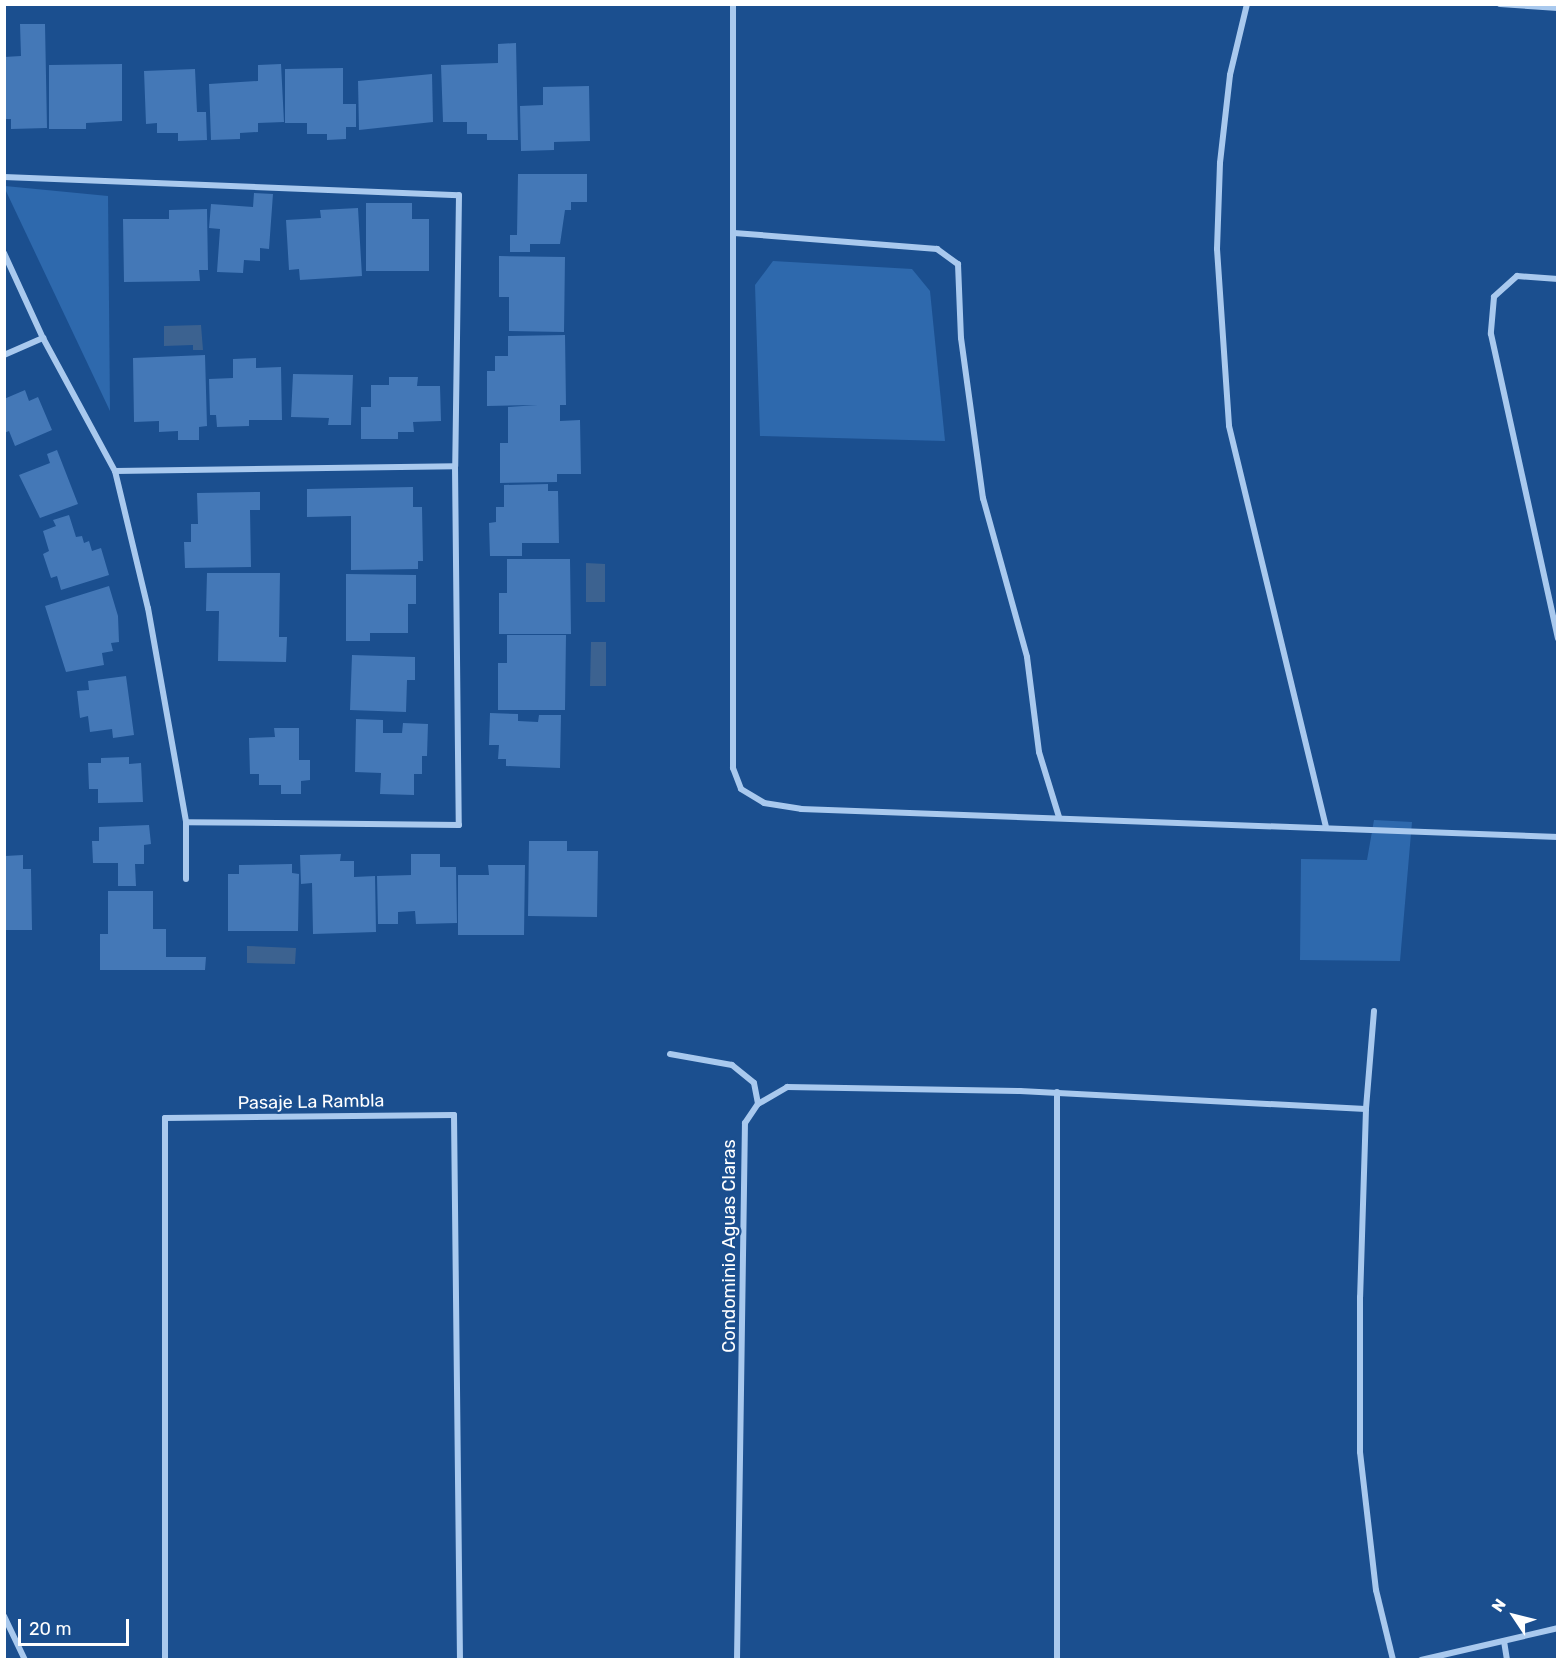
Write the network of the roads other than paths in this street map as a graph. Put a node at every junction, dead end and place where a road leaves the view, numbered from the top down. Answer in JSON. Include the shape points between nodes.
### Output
{"nodes":[{"id":1,"x":733,"y":4,"type":"edge"},
{"id":2,"x":1247,"y":4,"type":"edge"},
{"id":3,"x":1500,"y":4,"type":"edge"},
{"id":4,"x":1557,"y":8,"type":"edge"},
{"id":5,"x":4,"y":177,"type":"edge"},
{"id":6,"x":734,"y":233,"type":"junction"},
{"id":7,"x":4,"y":253,"type":"edge"},
{"id":8,"x":1557,"y":279,"type":"edge"},
{"id":9,"x":43,"y":338,"type":"junction"},
{"id":10,"x":4,"y":355,"type":"edge"},
{"id":11,"x":454,"y":466,"type":"junction"},
{"id":12,"x":115,"y":471,"type":"junction"},
{"id":13,"x":1557,"y":639,"type":"edge"},
{"id":14,"x":1059,"y":817,"type":"junction"},
{"id":15,"x":186,"y":822,"type":"junction"},
{"id":16,"x":1326,"y":826,"type":"junction"},
{"id":17,"x":1557,"y":837,"type":"edge"},
{"id":18,"x":186,"y":879,"type":"dead end"},
{"id":19,"x":1374,"y":1011,"type":"dead end"},
{"id":20,"x":670,"y":1054,"type":"dead end"},
{"id":21,"x":1057,"y":1092,"type":"junction"},
{"id":22,"x":759,"y":1104,"type":"junction"},
{"id":23,"x":1366,"y":1109,"type":"junction"},
{"id":24,"x":4,"y":1616,"type":"edge"},
{"id":25,"x":1557,"y":1628,"type":"edge"},
{"id":26,"x":1504,"y":1641,"type":"junction"},
{"id":27,"x":1450,"y":1656,"type":"edge"},
{"id":28,"x":25,"y":1659,"type":"edge"},
{"id":29,"x":165,"y":1659,"type":"edge"},
{"id":30,"x":460,"y":1659,"type":"edge"},
{"id":31,"x":737,"y":1659,"type":"edge"},
{"id":32,"x":1057,"y":1659,"type":"edge"},
{"id":33,"x":1393,"y":1659,"type":"edge"},
{"id":34,"x":1421,"y":1659,"type":"edge"},
{"id":35,"x":1507,"y":1659,"type":"edge"}],
"edges":[{"from":1,"to":6,"type":"street"},
{"from":2,"to":16,"type":"street","via":[[1230,75],[1220,163],[1217,249],[1229,426]]},
{"from":3,"to":4,"type":"street"},
{"from":5,"to":11,"type":"street","via":[[459,195]]},
{"from":6,"to":14,"type":"street","via":[[937,249],[958,264],[961,338],[983,498],[1027,657],[1039,752]]},
{"from":6,"to":14,"type":"street","via":[[733,768],[741,789],[764,803],[801,809]]},
{"from":7,"to":9,"type":"street"},
{"from":8,"to":13,"type":"street","via":[[1517,276],[1494,297],[1491,334]]},
{"from":9,"to":10,"type":"street"},
{"from":9,"to":12,"type":"street"},
{"from":11,"to":12,"type":"street"},
{"from":11,"to":15,"type":"street","via":[[459,825]]},
{"from":12,"to":15,"type":"street","via":[[148,608]]},
{"from":14,"to":16,"type":"street"},
{"from":15,"to":18,"type":"street"},
{"from":16,"to":17,"type":"street"},
{"from":19,"to":23,"type":"street"},
{"from":20,"to":22,"type":"street","via":[[732,1065],[754,1083]]},
{"from":21,"to":22,"type":"street","name":"Condominio Aguas Claras","via":[[787,1087]]},
{"from":21,"to":23,"type":"street","name":"Condominio Aguas Claras"},
{"from":21,"to":32,"type":"street"},
{"from":22,"to":31,"type":"street","name":"Condominio Aguas Claras","via":[[745,1123]]},
{"from":23,"to":33,"type":"street","via":[[1358,1364],[1360,1452],[1376,1590]]},
{"from":24,"to":28,"type":"street"},
{"from":25,"to":26,"type":"street"},
{"from":26,"to":27,"type":"street"},
{"from":26,"to":35,"type":"street"},
{"from":27,"to":34,"type":"street"},
{"from":29,"to":30,"type":"street","name":"Pasaje La Rambla","via":[[165,1118],[454,1115]]}]}
